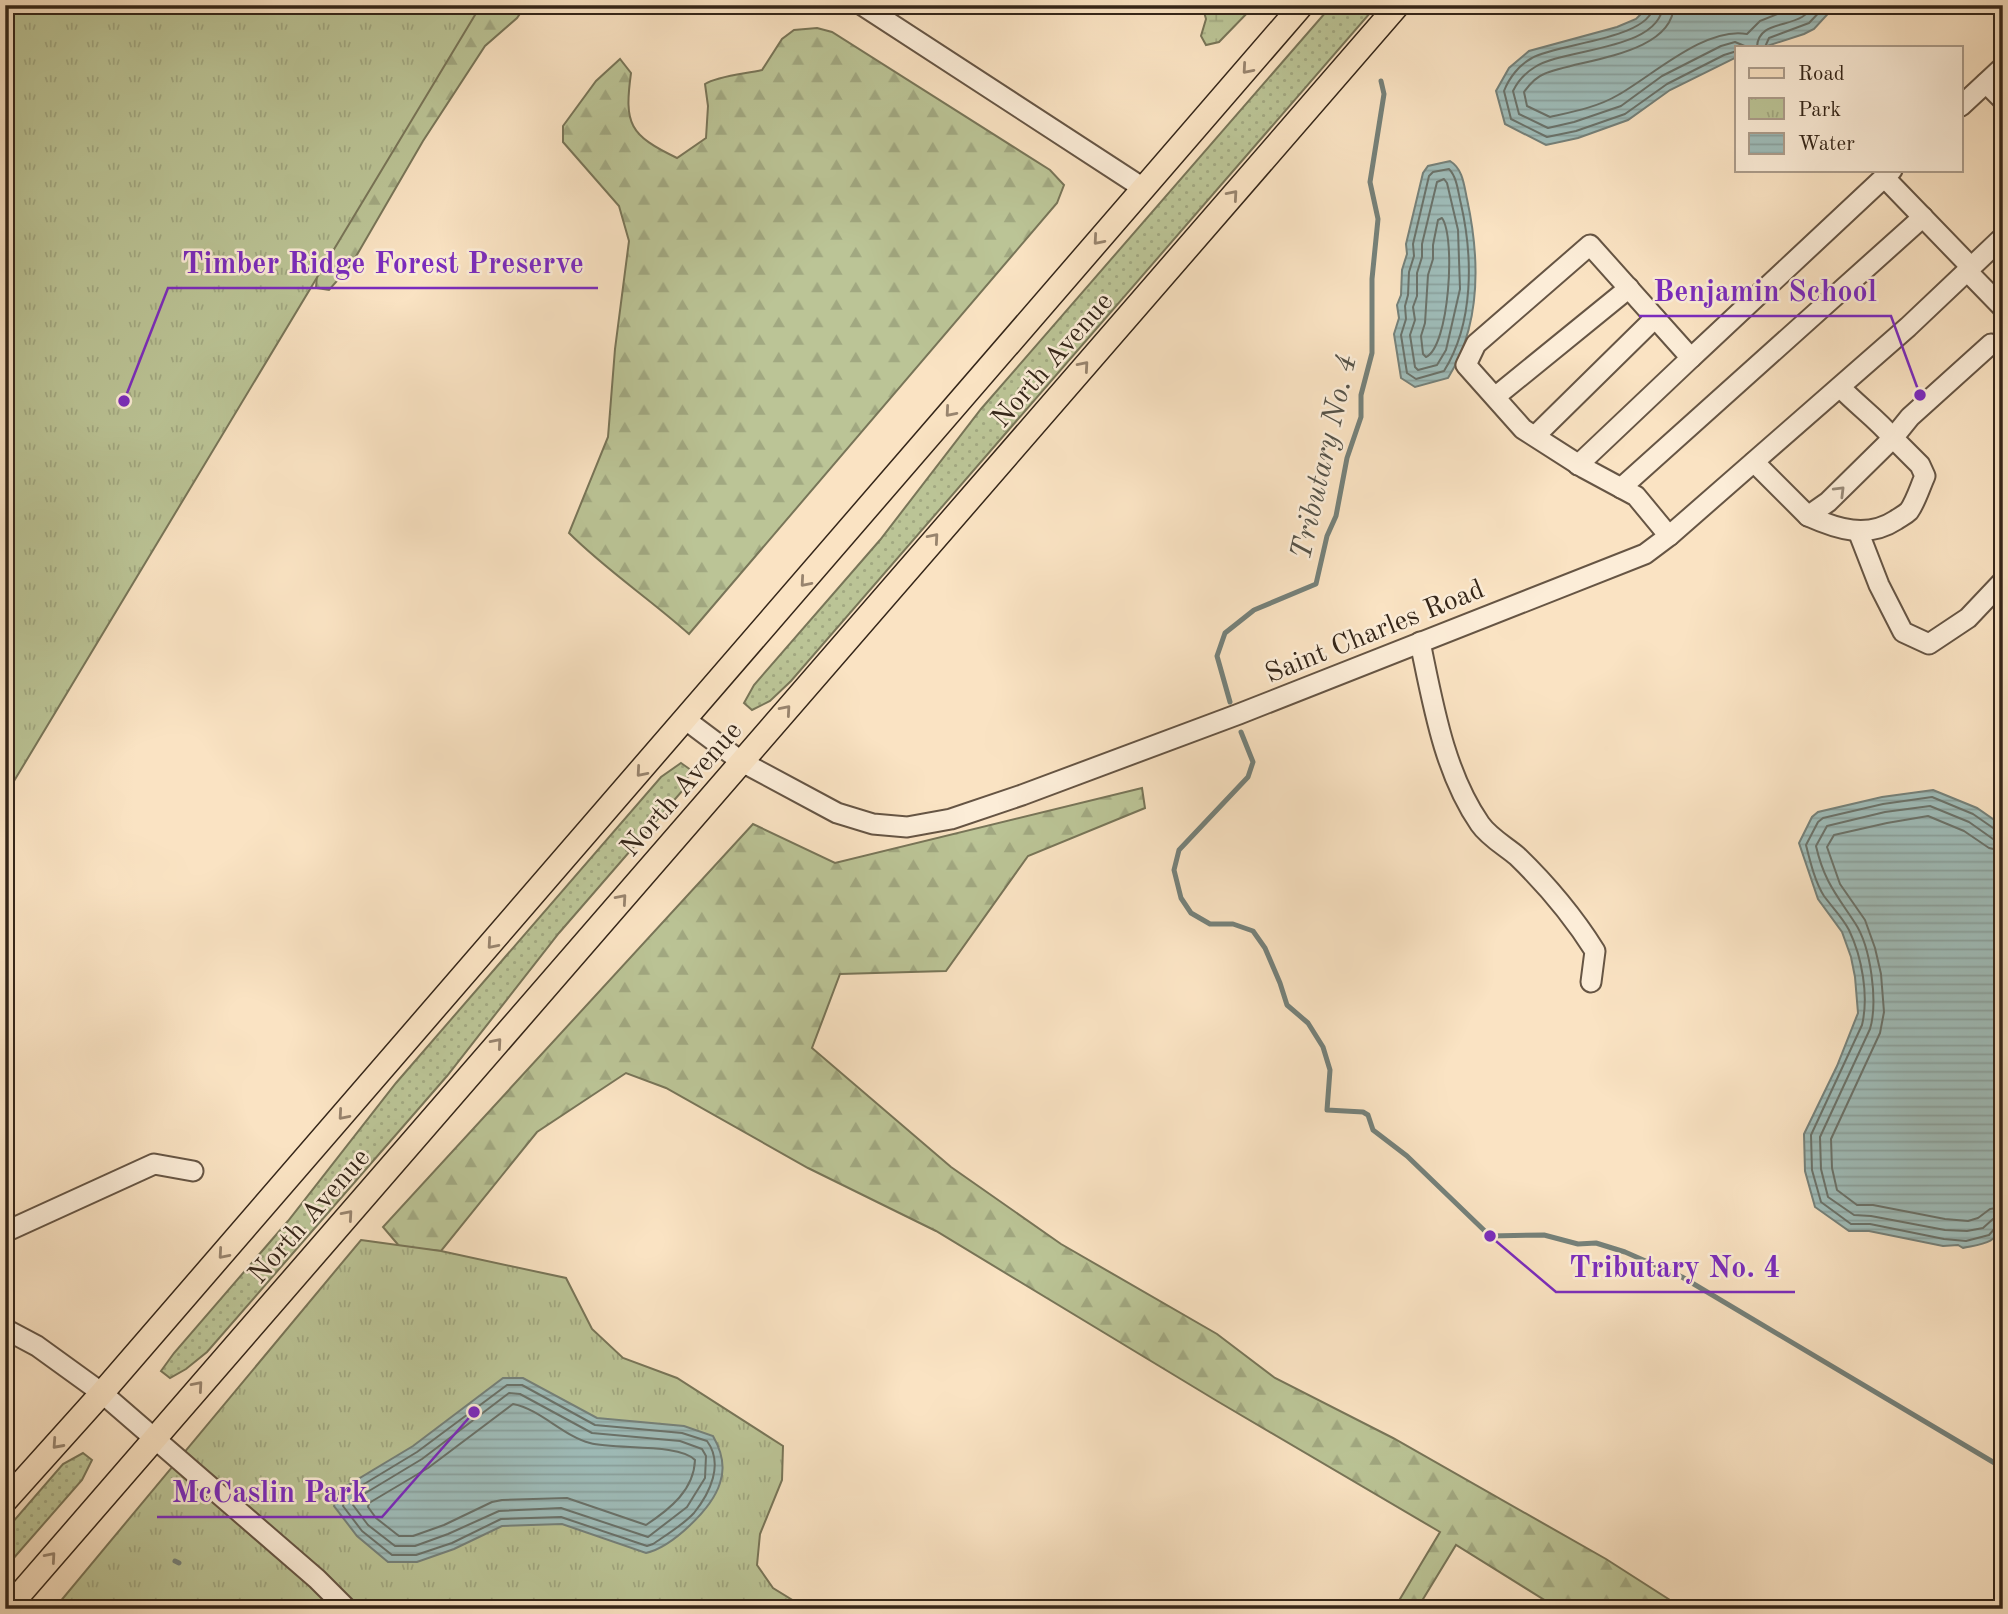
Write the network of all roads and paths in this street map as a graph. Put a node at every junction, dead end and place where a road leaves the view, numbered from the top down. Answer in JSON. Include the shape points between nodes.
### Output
{"nodes":[{"id":1,"x":862,"y":5,"type":"edge"},
{"id":2,"x":1302,"y":5,"type":"edge"},
{"id":3,"x":1398,"y":5,"type":"edge"},
{"id":4,"x":2003,"y":67,"type":"edge"},
{"id":5,"x":1986,"y":83,"type":"junction"},
{"id":6,"x":2003,"y":100,"type":"edge"},
{"id":7,"x":1962,"y":105,"type":"edge"},
{"id":8,"x":1888,"y":173,"type":"edge"},
{"id":9,"x":1143,"y":188,"type":"junction"},
{"id":10,"x":1923,"y":217,"type":"junction"},
{"id":11,"x":2003,"y":237,"type":"edge"},
{"id":12,"x":1969,"y":269,"type":"junction"},
{"id":13,"x":1629,"y":288,"type":"junction"},
{"id":14,"x":2003,"y":308,"type":"edge"},
{"id":15,"x":1655,"y":318,"type":"junction"},
{"id":16,"x":1991,"y":344,"type":"dead end"},
{"id":17,"x":1691,"y":358,"type":"junction"},
{"id":18,"x":1840,"y":387,"type":"junction"},
{"id":19,"x":1495,"y":397,"type":"junction"},
{"id":20,"x":1535,"y":436,"type":"junction"},
{"id":21,"x":1893,"y":438,"type":"junction"},
{"id":22,"x":1754,"y":462,"type":"junction"},
{"id":23,"x":1578,"y":465,"type":"junction"},
{"id":24,"x":1621,"y":488,"type":"junction"},
{"id":25,"x":1808,"y":516,"type":"junction"},
{"id":26,"x":1858,"y":531,"type":"junction"},
{"id":27,"x":1669,"y":536,"type":"junction"},
{"id":28,"x":2003,"y":581,"type":"edge"},
{"id":29,"x":1420,"y":642,"type":"junction"},
{"id":30,"x":686,"y":720,"type":"junction"},
{"id":31,"x":742,"y":762,"type":"junction"},
{"id":32,"x":1591,"y":982,"type":"dead end"},
{"id":33,"x":193,"y":1171,"type":"dead end"},
{"id":34,"x":5,"y":1232,"type":"edge"},
{"id":35,"x":5,"y":1329,"type":"edge"},
{"id":36,"x":102,"y":1393,"type":"junction"},
{"id":37,"x":153,"y":1438,"type":"junction"},
{"id":38,"x":5,"y":1501,"type":"edge"},
{"id":39,"x":6,"y":1609,"type":"edge"},
{"id":40,"x":347,"y":1609,"type":"edge"}],
"edges":[{"from":1,"to":9,"type":"street"},
{"from":2,"to":9,"type":"main road","name":"North Avenue","one_way":true},
{"from":31,"to":3,"type":"main road","name":"North Avenue","one_way":true},
{"from":4,"to":5,"type":"street"},
{"from":5,"to":6,"type":"street"},
{"from":5,"to":7,"type":"street"},
{"from":8,"to":10,"type":"street"},
{"from":8,"to":17,"type":"street"},
{"from":9,"to":30,"type":"main road","name":"North Avenue","one_way":true},
{"from":10,"to":12,"type":"street"},
{"from":10,"to":24,"type":"street"},
{"from":11,"to":12,"type":"street","name":"Saint Charles Road"},
{"from":12,"to":14,"type":"street"},
{"from":12,"to":18,"type":"street","name":"Saint Charles Road"},
{"from":13,"to":15,"type":"street"},
{"from":13,"to":19,"type":"street"},
{"from":13,"to":19,"type":"street","via":[[1590,245],[1476,344],[1466,365]]},
{"from":15,"to":17,"type":"street"},
{"from":15,"to":20,"type":"street"},
{"from":16,"to":21,"type":"street"},
{"from":17,"to":23,"type":"street"},
{"from":18,"to":21,"type":"street"},
{"from":18,"to":22,"type":"street","name":"Saint Charles Road"},
{"from":19,"to":20,"type":"street"},
{"from":20,"to":23,"type":"street"},
{"from":25,"to":21,"type":"street","one_way":true},
{"from":21,"to":26,"type":"street","via":[[1925,476],[1908,513],[1869,532]]},
{"from":22,"to":25,"type":"street"},
{"from":22,"to":27,"type":"street","name":"Saint Charles Road"},
{"from":23,"to":24,"type":"street"},
{"from":24,"to":27,"type":"street","via":[[1636,496]]},
{"from":25,"to":26,"type":"street"},
{"from":26,"to":28,"type":"street","via":[[1903,632],[1929,644],[1968,618]]},
{"from":27,"to":29,"type":"street","name":"Saint Charles Road","via":[[1645,554]]},
{"from":29,"to":31,"type":"street","name":"Saint Charles Road","via":[[1022,795],[951,819],[907,827],[873,824],[837,813]]},
{"from":29,"to":32,"type":"street","via":[[1436,718],[1457,782],[1482,827],[1569,912],[1595,951]]},
{"from":30,"to":31,"type":"street","name":"Saint Charles Road"},
{"from":30,"to":36,"type":"main road","name":"North Avenue","one_way":true},
{"from":37,"to":31,"type":"main road","name":"North Avenue","one_way":true},
{"from":33,"to":34,"type":"street","via":[[154,1164]]},
{"from":35,"to":36,"type":"street"},
{"from":36,"to":37,"type":"street"},
{"from":36,"to":38,"type":"main road","name":"North Avenue","one_way":true},
{"from":39,"to":37,"type":"main road","name":"North Avenue","one_way":true},
{"from":37,"to":40,"type":"street"}]}
